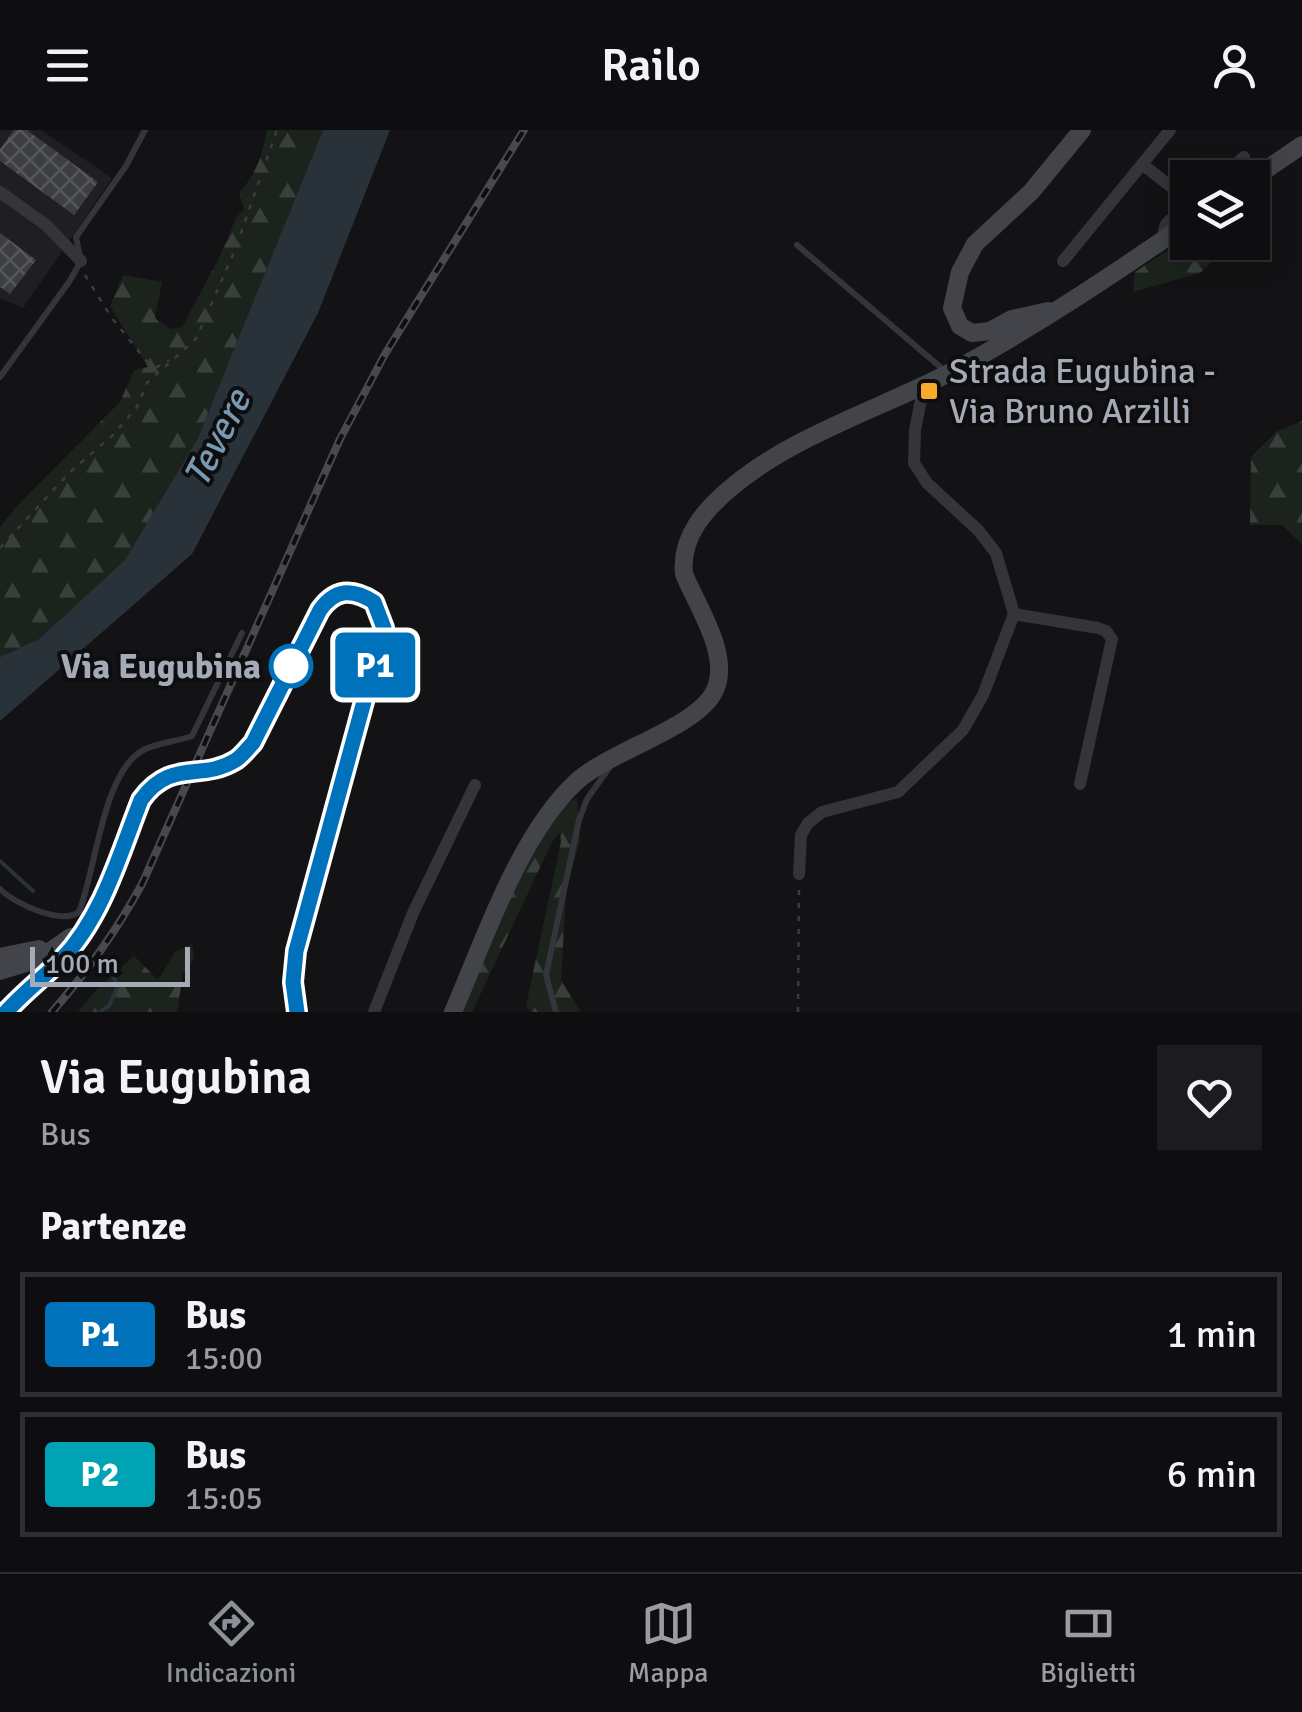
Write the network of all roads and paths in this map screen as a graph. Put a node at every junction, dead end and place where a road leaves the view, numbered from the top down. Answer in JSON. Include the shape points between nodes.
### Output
{"nodes":[{"id":1,"x":146,"y":130,"type":"edge"},
{"id":2,"x":278,"y":130,"type":"edge"},
{"id":3,"x":1082,"y":130,"type":"edge"},
{"id":4,"x":1170,"y":130,"type":"edge"},
{"id":5,"x":1302,"y":145,"type":"edge"},
{"id":6,"x":1244,"y":157,"type":"dead end"},
{"id":7,"x":1240,"y":160,"type":"edge"},
{"id":8,"x":1142,"y":164,"type":"junction"},
{"id":9,"x":1270,"y":167,"type":"edge"},
{"id":10,"x":1170,"y":187,"type":"edge"},
{"id":11,"x":0,"y":192,"type":"edge"},
{"id":12,"x":1170,"y":220,"type":"edge"},
{"id":13,"x":1170,"y":235,"type":"edge"},
{"id":14,"x":1161,"y":241,"type":"junction"},
{"id":15,"x":797,"y":246,"type":"dead end"},
{"id":16,"x":81,"y":261,"type":"junction"},
{"id":17,"x":1063,"y":261,"type":"dead end"},
{"id":18,"x":1063,"y":309,"type":"junction"},
{"id":19,"x":180,"y":355,"type":"junction"},
{"id":20,"x":948,"y":374,"type":"junction"},
{"id":21,"x":0,"y":378,"type":"edge"},
{"id":22,"x":924,"y":385,"type":"junction"},
{"id":23,"x":0,"y":548,"type":"edge"},
{"id":24,"x":1014,"y":614,"type":"junction"},
{"id":25,"x":242,"y":633,"type":"dead end"},
{"id":26,"x":610,"y":758,"type":"junction"},
{"id":27,"x":1080,"y":784,"type":"dead end"},
{"id":28,"x":476,"y":786,"type":"dead end"},
{"id":29,"x":799,"y":874,"type":"joint"},
{"id":30,"x":0,"y":889,"type":"edge"},
{"id":31,"x":86,"y":918,"type":"junction"},
{"id":32,"x":59,"y":945,"type":"junction"},
{"id":33,"x":0,"y":957,"type":"edge"},
{"id":34,"x":0,"y":971,"type":"edge"},
{"id":35,"x":6,"y":1012,"type":"edge"},
{"id":36,"x":297,"y":1012,"type":"edge"},
{"id":37,"x":374,"y":1012,"type":"edge"},
{"id":38,"x":453,"y":1012,"type":"edge"},
{"id":39,"x":556,"y":1012,"type":"edge"},
{"id":40,"x":798,"y":1012,"type":"edge"}],
"edges":[{"from":1,"to":16,"type":"lane","via":[[76,237]]},
{"from":2,"to":19,"type":"path","via":[[214,299],[196,339]]},
{"from":3,"to":18,"type":"street","via":[[1031,192],[975,244],[952,308],[960,326],[972,332]]},
{"from":4,"to":8,"type":"street"},
{"from":5,"to":9,"type":"street"},
{"from":6,"to":7,"type":"street"},
{"from":8,"to":10,"type":"street"},
{"from":8,"to":17,"type":"street"},
{"from":11,"to":16,"type":"street"},
{"from":12,"to":14,"type":"street"},
{"from":13,"to":14,"type":"street"},
{"from":14,"to":18,"type":"street"},
{"from":15,"to":20,"type":"lane"},
{"from":16,"to":19,"type":"path","via":[[87,282],[149,364]]},
{"from":16,"to":21,"type":"lane"},
{"from":18,"to":20,"type":"street"},
{"from":19,"to":23,"type":"path","via":[[147,383],[137,407]]},
{"from":20,"to":22,"type":"street"},
{"from":22,"to":24,"type":"street","via":[[914,463],[996,554]]},
{"from":22,"to":26,"type":"street","via":[[780,454],[730,488],[701,518],[682,563],[715,648],[717,687],[686,720]]},
{"from":24,"to":27,"type":"street","via":[[1098,628],[1112,639]]},
{"from":24,"to":29,"type":"street","via":[[963,730],[898,792],[822,812],[808,823]]},
{"from":25,"to":31,"type":"lane","via":[[192,736],[141,751],[123,770],[111,794]]},
{"from":26,"to":38,"type":"street","via":[[574,783],[537,829]]},
{"from":26,"to":39,"type":"lane","via":[[612,766],[579,820],[546,975]]},
{"from":28,"to":37,"type":"street"},
{"from":29,"to":40,"type":"path"},
{"from":30,"to":31,"type":"lane","via":[[51,916]]},
{"from":31,"to":32,"type":"street"},
{"from":31,"to":35,"type":"street","via":[[63,958]]},
{"from":31,"to":36,"type":"street","via":[[156,781],[237,760],[253,743],[327,600],[352,592],[374,602],[384,628],[296,951]]},
{"from":32,"to":33,"type":"street"},
{"from":32,"to":34,"type":"street"}]}
